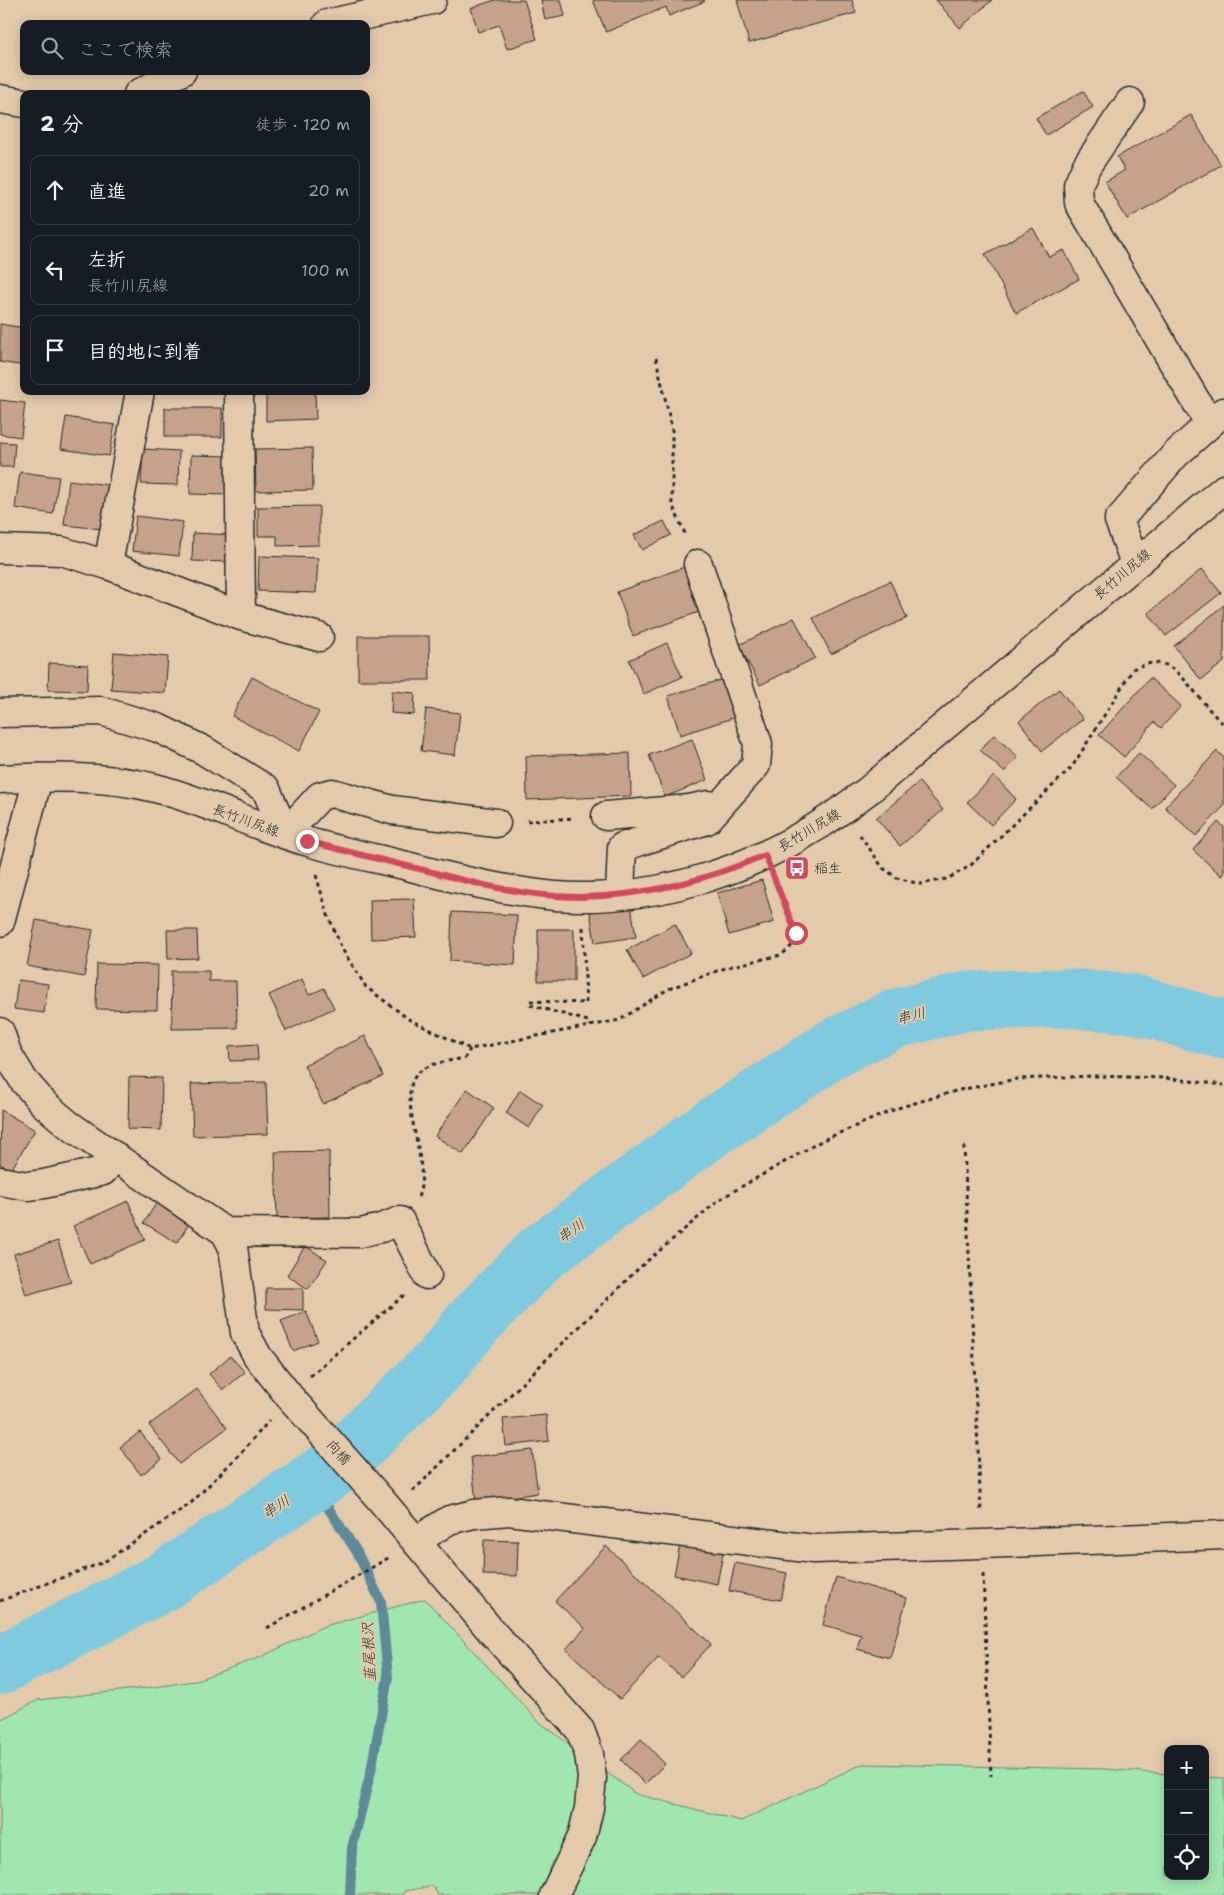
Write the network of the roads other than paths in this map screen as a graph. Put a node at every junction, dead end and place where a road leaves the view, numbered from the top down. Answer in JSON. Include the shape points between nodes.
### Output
{"nodes":[{"id":1,"x":432,"y":0,"type":"edge"},
{"id":2,"x":344,"y":20,"type":"edge"},
{"id":3,"x":174,"y":75,"type":"edge"},
{"id":4,"x":146,"y":90,"type":"edge"},
{"id":5,"x":0,"y":99,"type":"edge"},
{"id":6,"x":20,"y":102,"type":"edge"},
{"id":7,"x":1130,"y":102,"type":"dead end"},
{"id":8,"x":139,"y":395,"type":"edge"},
{"id":9,"x":239,"y":395,"type":"edge"},
{"id":10,"x":1217,"y":418,"type":"edge"},
{"id":11,"x":1224,"y":489,"type":"edge"},
{"id":12,"x":0,"y":549,"type":"edge"},
{"id":13,"x":1135,"y":563,"type":"junction"},
{"id":14,"x":698,"y":564,"type":"road end"},
{"id":15,"x":108,"y":565,"type":"junction"},
{"id":16,"x":241,"y":616,"type":"junction"},
{"id":17,"x":319,"y":637,"type":"dead end"},
{"id":18,"x":0,"y":713,"type":"edge"},
{"id":19,"x":38,"y":778,"type":"junction"},
{"id":20,"x":0,"y":779,"type":"edge"},
{"id":21,"x":722,"y":802,"type":"junction"},
{"id":22,"x":606,"y":816,"type":"road end"},
{"id":23,"x":496,"y":822,"type":"road end"},
{"id":24,"x":285,"y":834,"type":"junction"},
{"id":25,"x":620,"y":894,"type":"junction"},
{"id":26,"x":0,"y":922,"type":"edge"},
{"id":27,"x":0,"y":1032,"type":"edge"},
{"id":28,"x":115,"y":1156,"type":"junction"},
{"id":29,"x":0,"y":1182,"type":"edge"},
{"id":30,"x":225,"y":1232,"type":"junction"},
{"id":31,"x":427,"y":1275,"type":"road end"},
{"id":32,"x":1224,"y":1535,"type":"edge"},
{"id":33,"x":416,"y":1541,"type":"junction"},
{"id":34,"x":554,"y":1895,"type":"edge"}],
"edges":[{"from":1,"to":2,"type":"street"},
{"from":3,"to":4,"type":"street"},
{"from":5,"to":6,"type":"street"},
{"from":7,"to":10,"type":"street","via":[[1087,165],[1078,185],[1078,203]]},
{"from":8,"to":15,"type":"street"},
{"from":9,"to":16,"type":"street"},
{"from":10,"to":13,"type":"street","via":[[1175,455],[1119,520]]},
{"from":11,"to":13,"type":"street","name":"長竹川尻線"},
{"from":12,"to":15,"type":"street","via":[[60,551]]},
{"from":13,"to":25,"type":"street","name":"長竹川尻線","via":[[868,790],[816,828],[765,855],[722,872],[684,884]]},
{"from":14,"to":21,"type":"street","via":[[758,744],[756,765]]},
{"from":15,"to":16,"type":"street"},
{"from":16,"to":17,"type":"street"},
{"from":18,"to":24,"type":"street","via":[[101,711],[158,728],[266,789]]},
{"from":19,"to":20,"type":"street","name":"長竹川尻線"},
{"from":19,"to":24,"type":"street","name":"長竹川尻線","via":[[109,779],[154,788]]},
{"from":19,"to":26,"type":"street"},
{"from":21,"to":22,"type":"street","via":[[690,809]]},
{"from":21,"to":25,"type":"street","via":[[707,820],[622,847]]},
{"from":23,"to":24,"type":"street","via":[[392,810],[332,793],[320,796]]},
{"from":24,"to":25,"type":"street","name":"長竹川尻線","via":[[481,885],[556,896]]},
{"from":27,"to":28,"type":"street","via":[[7,1053],[44,1104]]},
{"from":28,"to":29,"type":"street","via":[[102,1171],[28,1186]]},
{"from":28,"to":30,"type":"street"},
{"from":30,"to":31,"type":"street","via":[[360,1232],[400,1221]]},
{"from":30,"to":33,"type":"street","name":"向橋","via":[[233,1247],[245,1333],[258,1357]]},
{"from":32,"to":33,"type":"street","via":[[814,1548],[509,1511],[449,1520]]},
{"from":33,"to":34,"type":"street","name":"向橋","via":[[580,1730],[589,1754],[592,1778],[589,1808],[582,1837]]}]}
